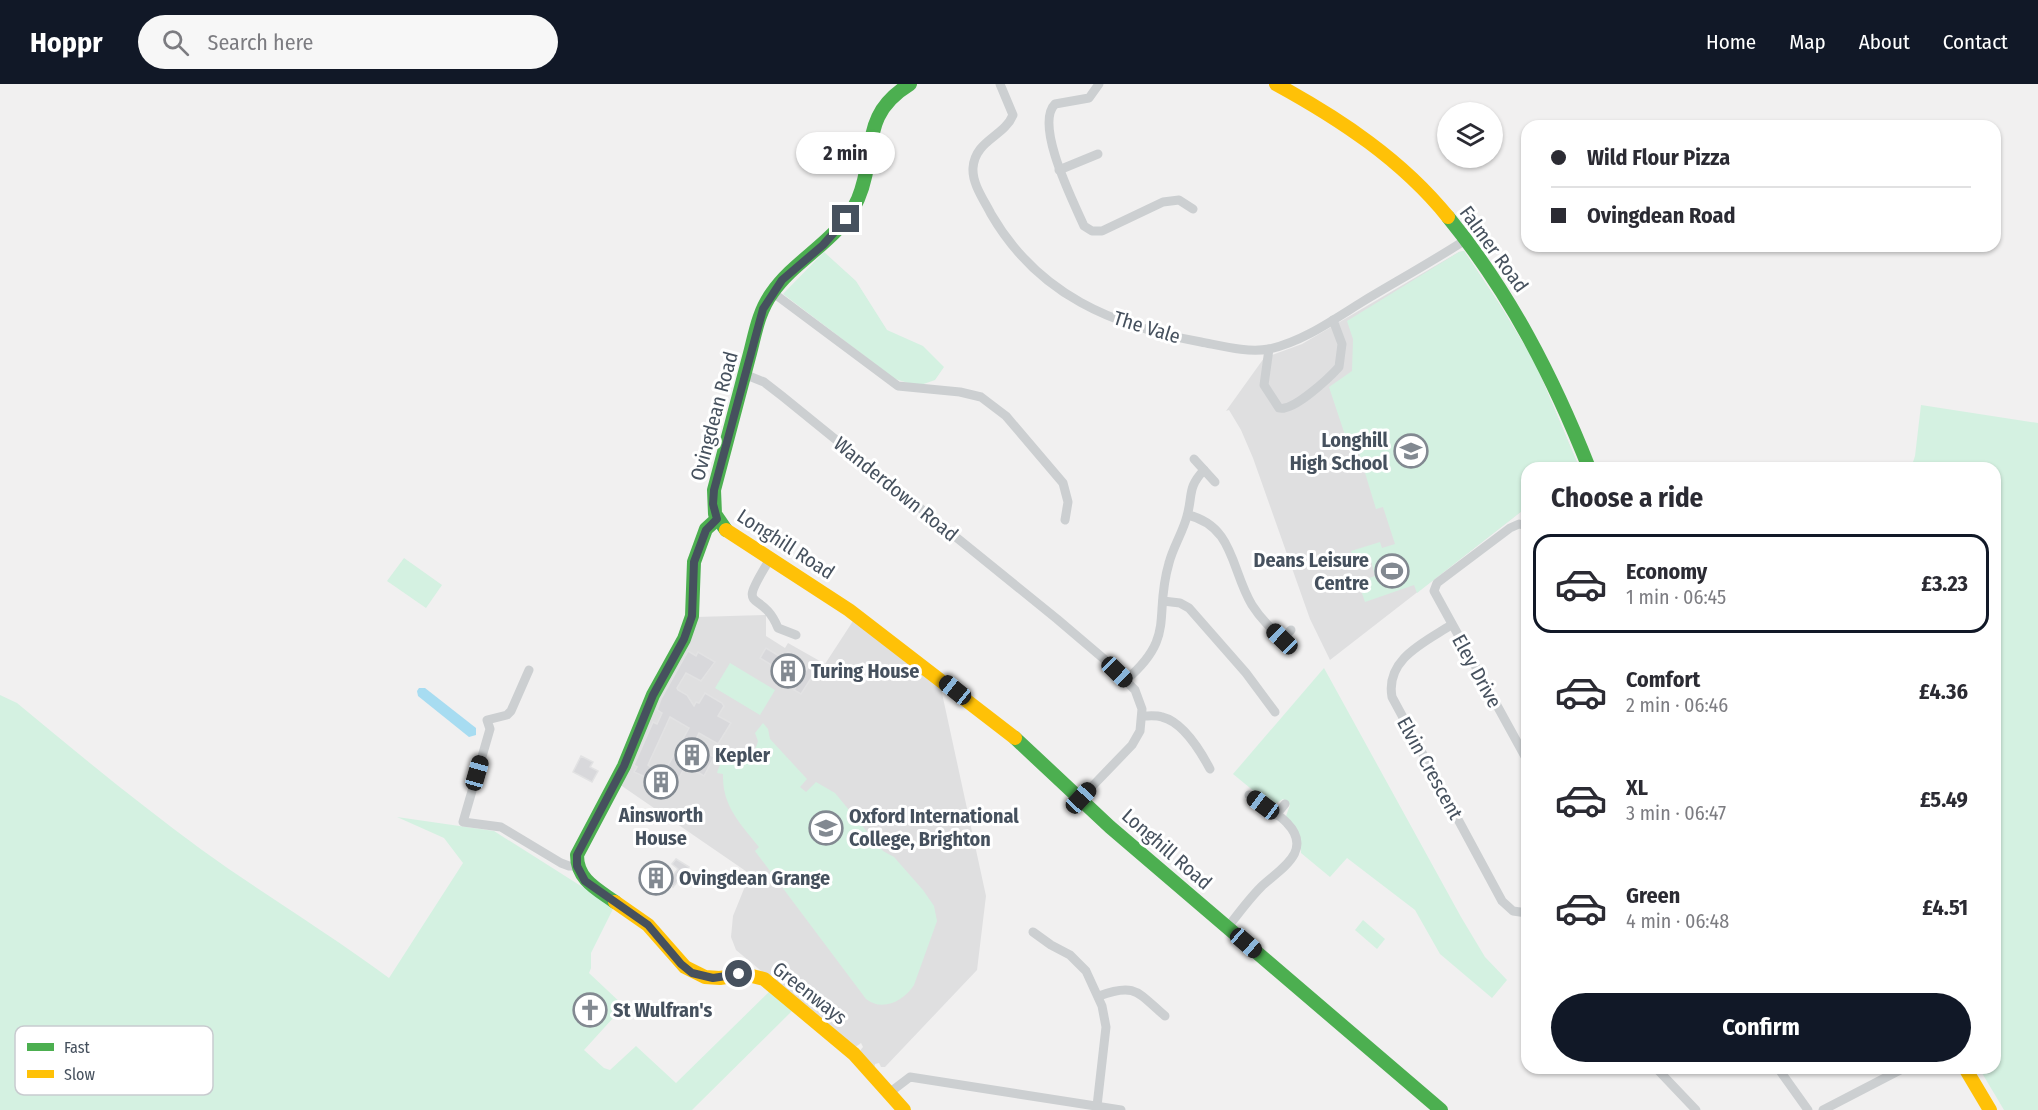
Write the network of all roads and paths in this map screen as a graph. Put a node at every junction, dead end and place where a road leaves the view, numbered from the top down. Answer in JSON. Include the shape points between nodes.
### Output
{"nodes":[{"id":1,"x":910,"y":84,"type":"edge"},
{"id":2,"x":1000,"y":84,"type":"edge"},
{"id":3,"x":1099,"y":84,"type":"edge"},
{"id":4,"x":1276,"y":84,"type":"edge"},
{"id":5,"x":1098,"y":154,"type":"dead end"},
{"id":6,"x":1059,"y":170,"type":"junction"},
{"id":7,"x":1193,"y":209,"type":"dead end"},
{"id":8,"x":1467,"y":238,"type":"junction"},
{"id":9,"x":772,"y":292,"type":"junction"},
{"id":10,"x":1333,"y":320,"type":"junction"},
{"id":11,"x":1269,"y":349,"type":"junction"},
{"id":12,"x":744,"y":374,"type":"junction"},
{"id":13,"x":1194,"y":459,"type":"dead end"},
{"id":14,"x":1587,"y":462,"type":"edge"},
{"id":15,"x":1204,"y":470,"type":"junction"},
{"id":16,"x":1215,"y":482,"type":"dead end"},
{"id":17,"x":1188,"y":515,"type":"junction"},
{"id":18,"x":717,"y":519,"type":"junction"},
{"id":19,"x":1065,"y":520,"type":"dead end"},
{"id":20,"x":1521,"y":526,"type":"edge"},
{"id":21,"x":770,"y":559,"type":"junction"},
{"id":22,"x":1052,"y":600,"type":"dead end"},
{"id":23,"x":1163,"y":602,"type":"junction"},
{"id":24,"x":1045,"y":609,"type":"junction"},
{"id":25,"x":1451,"y":624,"type":"junction"},
{"id":26,"x":1291,"y":630,"type":"dead end"},
{"id":27,"x":796,"y":635,"type":"dead end"},
{"id":28,"x":1282,"y":639,"type":"junction"},
{"id":29,"x":1290,"y":646,"type":"dead end"},
{"id":30,"x":529,"y":670,"type":"dead end"},
{"id":31,"x":1126,"y":680,"type":"junction"},
{"id":32,"x":1269,"y":683,"type":"dead end"},
{"id":33,"x":1259,"y":690,"type":"junction"},
{"id":34,"x":1275,"y":712,"type":"dead end"},
{"id":35,"x":1143,"y":716,"type":"junction"},
{"id":36,"x":1521,"y":749,"type":"edge"},
{"id":37,"x":1210,"y":769,"type":"dead end"},
{"id":38,"x":1249,"y":795,"type":"dead end"},
{"id":39,"x":1081,"y":798,"type":"junction"},
{"id":40,"x":1285,"y":804,"type":"dead end"},
{"id":41,"x":1276,"y":816,"type":"junction"},
{"id":42,"x":577,"y":866,"type":"junction"},
{"id":43,"x":1521,"y":913,"type":"edge"},
{"id":44,"x":1228,"y":927,"type":"junction"},
{"id":45,"x":1033,"y":932,"type":"dead end"},
{"id":46,"x":1051,"y":933,"type":"dead end"},
{"id":47,"x":1044,"y":940,"type":"junction"},
{"id":48,"x":1099,"y":996,"type":"junction"},
{"id":49,"x":1166,"y":1016,"type":"dead end"},
{"id":50,"x":1662,"y":1074,"type":"edge"},
{"id":51,"x":1782,"y":1074,"type":"edge"},
{"id":52,"x":1892,"y":1074,"type":"edge"},
{"id":53,"x":1969,"y":1074,"type":"edge"},
{"id":54,"x":889,"y":1093,"type":"junction"},
{"id":55,"x":1097,"y":1106,"type":"junction"},
{"id":56,"x":904,"y":1110,"type":"edge"},
{"id":57,"x":1121,"y":1110,"type":"edge"},
{"id":58,"x":1441,"y":1110,"type":"edge"},
{"id":59,"x":1696,"y":1110,"type":"edge"},
{"id":60,"x":1808,"y":1110,"type":"edge"},
{"id":61,"x":1823,"y":1110,"type":"edge"},
{"id":62,"x":1990,"y":1110,"type":"edge"}],
"edges":[{"from":1,"to":9,"type":"street","name":"Ovingdean Road","via":[[891,95],[877,114],[862,189],[846,219]]},
{"from":2,"to":11,"type":"street","name":"The Vale","via":[[1012,117],[981,146],[973,173],[998,225],[1029,264],[1072,299],[1128,324],[1207,343]]},
{"from":3,"to":6,"type":"street","via":[[1089,98],[1061,102],[1051,109],[1054,157]]},
{"from":4,"to":8,"type":"street","name":"Falmer Road","via":[[1318,107],[1374,146]]},
{"from":5,"to":6,"type":"street"},
{"from":6,"to":7,"type":"street","via":[[1084,226],[1092,231],[1102,231],[1162,202],[1179,200]]},
{"from":8,"to":10,"type":"street","name":"The Vale"},
{"from":8,"to":14,"type":"street","name":"Falmer Road","via":[[1523,322],[1567,410]]},
{"from":9,"to":12,"type":"street","name":"Ovingdean Road","via":[[763,309]]},
{"from":9,"to":19,"type":"street","via":[[898,386],[960,392],[981,397],[998,409],[1063,483],[1068,502]]},
{"from":10,"to":11,"type":"street","name":"The Vale"},
{"from":10,"to":11,"type":"street","via":[[1342,344],[1340,366],[1296,404],[1283,409],[1263,382]]},
{"from":12,"to":18,"type":"street","name":"Ovingdean Road","via":[[714,490]]},
{"from":12,"to":24,"type":"street","name":"Wanderdown Road","via":[[768,384]]},
{"from":13,"to":15,"type":"street"},
{"from":15,"to":16,"type":"street"},
{"from":15,"to":17,"type":"street","via":[[1191,487]]},
{"from":17,"to":23,"type":"street","via":[[1169,562]]},
{"from":17,"to":28,"type":"street","via":[[1205,520],[1218,530],[1251,602]]},
{"from":18,"to":21,"type":"street","name":"Longhill Road","via":[[725,529]]},
{"from":18,"to":42,"type":"street","via":[[706,530],[694,562],[692,616],[684,639],[577,855]]},
{"from":20,"to":25,"type":"street","name":"Eley Drive","via":[[1515,525],[1435,587]]},
{"from":21,"to":27,"type":"street","via":[[751,594],[754,602],[770,613],[775,631]]},
{"from":21,"to":39,"type":"street","name":"Longhill Road","via":[[812,584],[928,668],[1028,748]]},
{"from":22,"to":24,"type":"street"},
{"from":23,"to":31,"type":"street","via":[[1161,630],[1154,651]]},
{"from":23,"to":33,"type":"street","via":[[1190,608]]},
{"from":24,"to":31,"type":"street","name":"Wanderdown Road"},
{"from":25,"to":36,"type":"street","name":"Eley Drive"},
{"from":25,"to":43,"type":"street","name":"Elvin Crescent","via":[[1401,660],[1392,676],[1392,697],[1502,901],[1513,912]]},
{"from":26,"to":28,"type":"street"},
{"from":28,"to":29,"type":"street"},
{"from":30,"to":42,"type":"street","via":[[511,711],[488,720],[490,729],[464,822],[501,827],[561,863]]},
{"from":31,"to":35,"type":"street","name":"Wanderdown Road","via":[[1138,695]]},
{"from":32,"to":33,"type":"street"},
{"from":33,"to":34,"type":"street"},
{"from":35,"to":37,"type":"street","via":[[1162,717],[1174,723]]},
{"from":35,"to":39,"type":"street","via":[[1134,741]]},
{"from":38,"to":41,"type":"street"},
{"from":39,"to":44,"type":"street","name":"Longhill Road"},
{"from":40,"to":41,"type":"street"},
{"from":41,"to":44,"type":"street","via":[[1293,832],[1294,854],[1285,868],[1261,886]]},
{"from":42,"to":54,"type":"street","name":"Greenways","via":[[590,884],[648,925],[692,973],[708,978],[744,974],[764,979],[843,1044]]},
{"from":44,"to":58,"type":"street","name":"Longhill Road"},
{"from":45,"to":47,"type":"street"},
{"from":46,"to":47,"type":"street"},
{"from":47,"to":48,"type":"street","via":[[1079,964]]},
{"from":48,"to":49,"type":"street","via":[[1128,988],[1148,995]]},
{"from":48,"to":55,"type":"street","via":[[1106,1022]]},
{"from":50,"to":59,"type":"street"},
{"from":51,"to":60,"type":"street"},
{"from":52,"to":61,"type":"street"},
{"from":53,"to":62,"type":"street"},
{"from":54,"to":55,"type":"street","via":[[910,1077]]},
{"from":54,"to":56,"type":"street","name":"Greenways"},
{"from":55,"to":57,"type":"street"}]}
